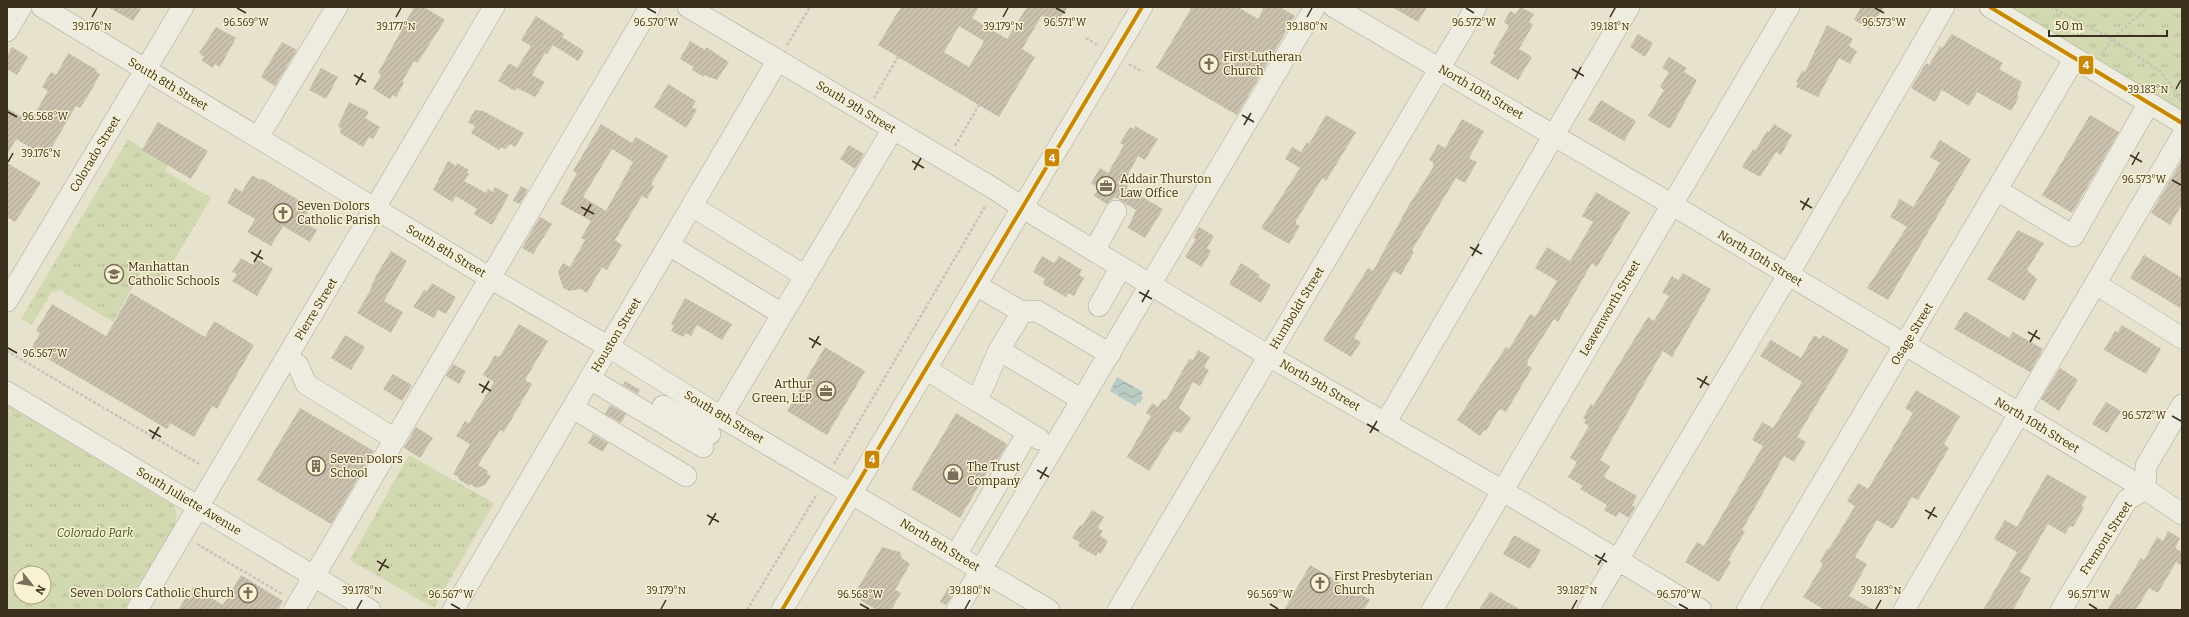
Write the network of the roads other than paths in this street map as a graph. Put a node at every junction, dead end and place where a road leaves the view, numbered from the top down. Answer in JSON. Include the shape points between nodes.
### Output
{"nodes":[{"id":1,"x":21,"y":7,"type":"edge"},
{"id":2,"x":42,"y":7,"type":"edge"},
{"id":3,"x":183,"y":7,"type":"edge"},
{"id":4,"x":337,"y":7,"type":"edge"},
{"id":5,"x":494,"y":7,"type":"edge"},
{"id":6,"x":650,"y":7,"type":"edge"},
{"id":7,"x":688,"y":7,"type":"edge"},
{"id":8,"x":1142,"y":7,"type":"edge"},
{"id":9,"x":1315,"y":7,"type":"edge"},
{"id":10,"x":1334,"y":7,"type":"edge"},
{"id":11,"x":1476,"y":7,"type":"edge"},
{"id":12,"x":1629,"y":7,"type":"edge"},
{"id":13,"x":1788,"y":7,"type":"edge"},
{"id":14,"x":1944,"y":7,"type":"edge"},
{"id":15,"x":1990,"y":7,"type":"edge"},
{"id":16,"x":7,"y":31,"type":"edge"},
{"id":17,"x":778,"y":60,"type":"junction"},
{"id":18,"x":2084,"y":63,"type":"junction"},
{"id":19,"x":1440,"y":68,"type":"junction"},
{"id":20,"x":146,"y":70,"type":"junction"},
{"id":21,"x":2150,"y":103,"type":"junction"},
{"id":22,"x":2182,"y":123,"type":"edge"},
{"id":23,"x":892,"y":128,"type":"junction"},
{"id":24,"x":1554,"y":135,"type":"junction"},
{"id":25,"x":2182,"y":136,"type":"edge"},
{"id":26,"x":258,"y":137,"type":"junction"},
{"id":27,"x":1997,"y":190,"type":"junction"},
{"id":28,"x":1671,"y":204,"type":"junction"},
{"id":29,"x":692,"y":206,"type":"junction"},
{"id":30,"x":375,"y":208,"type":"junction"},
{"id":31,"x":1023,"y":208,"type":"junction"},
{"id":32,"x":1116,"y":211,"type":"dead end"},
{"id":33,"x":669,"y":245,"type":"junction"},
{"id":34,"x":1094,"y":251,"type":"junction"},
{"id":35,"x":1121,"y":267,"type":"junction"},
{"id":36,"x":1788,"y":275,"type":"junction"},
{"id":37,"x":805,"y":276,"type":"junction"},
{"id":38,"x":490,"y":278,"type":"junction"},
{"id":39,"x":2096,"y":284,"type":"junction"},
{"id":40,"x":976,"y":285,"type":"junction"},
{"id":41,"x":1151,"y":285,"type":"junction"},
{"id":42,"x":7,"y":301,"type":"edge"},
{"id":43,"x":1099,"y":306,"type":"dead end"},
{"id":44,"x":1022,"y":312,"type":"junction"},
{"id":45,"x":782,"y":314,"type":"junction"},
{"id":46,"x":2182,"y":338,"type":"edge"},
{"id":47,"x":1905,"y":345,"type":"junction"},
{"id":48,"x":609,"y":347,"type":"junction"},
{"id":49,"x":999,"y":350,"type":"junction"},
{"id":50,"x":1110,"y":354,"type":"junction"},
{"id":51,"x":1269,"y":356,"type":"junction"},
{"id":52,"x":286,"y":358,"type":"junction"},
{"id":53,"x":926,"y":369,"type":"junction"},
{"id":54,"x":592,"y":377,"type":"junction"},
{"id":55,"x":7,"y":392,"type":"edge"},
{"id":56,"x":1082,"y":400,"type":"junction"},
{"id":57,"x":977,"y":401,"type":"junction"},
{"id":58,"x":2182,"y":405,"type":"edge"},
{"id":59,"x":573,"y":408,"type":"junction"},
{"id":60,"x":2020,"y":414,"type":"junction"},
{"id":61,"x":1386,"y":422,"type":"junction"},
{"id":62,"x":1028,"y":432,"type":"junction"},
{"id":63,"x":708,"y":438,"type":"junction"},
{"id":64,"x":395,"y":439,"type":"junction"},
{"id":65,"x":1053,"y":448,"type":"junction"},
{"id":66,"x":686,"y":476,"type":"dead end"},
{"id":67,"x":2145,"y":489,"type":"junction"},
{"id":68,"x":1503,"y":491,"type":"junction"},
{"id":69,"x":852,"y":492,"type":"junction"},
{"id":70,"x":198,"y":507,"type":"junction"},
{"id":71,"x":2182,"y":514,"type":"edge"},
{"id":72,"x":956,"y":555,"type":"junction"},
{"id":73,"x":1617,"y":560,"type":"junction"},
{"id":74,"x":981,"y":570,"type":"junction"},
{"id":75,"x":314,"y":577,"type":"junction"},
{"id":76,"x":296,"y":606,"type":"edge"},
{"id":77,"x":137,"y":610,"type":"edge"},
{"id":78,"x":370,"y":610,"type":"edge"},
{"id":79,"x":453,"y":610,"type":"edge"},
{"id":80,"x":782,"y":610,"type":"edge"},
{"id":81,"x":957,"y":610,"type":"edge"},
{"id":82,"x":1049,"y":610,"type":"edge"},
{"id":83,"x":1118,"y":610,"type":"edge"},
{"id":84,"x":1432,"y":610,"type":"edge"},
{"id":85,"x":1588,"y":610,"type":"edge"},
{"id":86,"x":1701,"y":610,"type":"edge"},
{"id":87,"x":1748,"y":610,"type":"edge"},
{"id":88,"x":1904,"y":610,"type":"edge"},
{"id":89,"x":2061,"y":610,"type":"edge"}],
"edges":[{"from":1,"to":16,"type":"street"},
{"from":2,"to":20,"type":"street","name":"South 8th Street"},
{"from":3,"to":20,"type":"street","name":"Colorado Street"},
{"from":4,"to":26,"type":"street"},
{"from":5,"to":30,"type":"street","name":"Pierre Street"},
{"from":6,"to":38,"type":"street"},
{"from":7,"to":17,"type":"street","name":"South 9th Street"},
{"from":8,"to":31,"type":"street"},
{"from":9,"to":41,"type":"street"},
{"from":10,"to":19,"type":"street","name":"North 10th Street"},
{"from":11,"to":19,"type":"street","name":"Humboldt Street"},
{"from":12,"to":24,"type":"street"},
{"from":13,"to":28,"type":"street","name":"Leavenworth Street"},
{"from":14,"to":36,"type":"street"},
{"from":15,"to":18,"type":"street"},
{"from":17,"to":23,"type":"street","name":"South 9th Street"},
{"from":17,"to":29,"type":"street","name":"Houston Street"},
{"from":18,"to":21,"type":"street"},
{"from":18,"to":27,"type":"street","name":"Osage Street"},
{"from":19,"to":24,"type":"street","name":"North 10th Street"},
{"from":19,"to":51,"type":"street","name":"Humboldt Street"},
{"from":20,"to":26,"type":"street","name":"South 8th Street"},
{"from":20,"to":42,"type":"street","name":"Colorado Street"},
{"from":21,"to":22,"type":"street"},
{"from":21,"to":27,"type":"street","via":[[2073,236]]},
{"from":23,"to":31,"type":"street","name":"South 9th Street"},
{"from":23,"to":37,"type":"street"},
{"from":24,"to":28,"type":"street","name":"North 10th Street"},
{"from":24,"to":61,"type":"street"},
{"from":25,"to":39,"type":"street"},
{"from":26,"to":30,"type":"street","name":"South 8th Street"},
{"from":27,"to":47,"type":"street","name":"Osage Street"},
{"from":28,"to":36,"type":"street","name":"North 10th Street"},
{"from":28,"to":68,"type":"street","name":"Leavenworth Street"},
{"from":29,"to":33,"type":"street","name":"Houston Street"},
{"from":29,"to":37,"type":"street"},
{"from":30,"to":38,"type":"street","name":"South 8th Street"},
{"from":30,"to":52,"type":"street","name":"Pierre Street"},
{"from":31,"to":34,"type":"street","name":"North 9th Street"},
{"from":31,"to":40,"type":"street"},
{"from":32,"to":34,"type":"street"},
{"from":33,"to":45,"type":"street"},
{"from":33,"to":48,"type":"street","name":"Houston Street"},
{"from":34,"to":35,"type":"street","name":"North 9th Street"},
{"from":35,"to":41,"type":"street","name":"North 9th Street"},
{"from":35,"to":43,"type":"street"},
{"from":36,"to":47,"type":"street","name":"North 10th Street"},
{"from":36,"to":73,"type":"street"},
{"from":37,"to":45,"type":"street"},
{"from":38,"to":48,"type":"street","name":"South 8th Street"},
{"from":38,"to":64,"type":"street"},
{"from":39,"to":46,"type":"street"},
{"from":39,"to":60,"type":"street"},
{"from":40,"to":44,"type":"street"},
{"from":40,"to":53,"type":"street"},
{"from":41,"to":50,"type":"street"},
{"from":41,"to":51,"type":"street","name":"North 9th Street"},
{"from":44,"to":49,"type":"street"},
{"from":44,"to":50,"type":"street","via":[[1037,311]]},
{"from":45,"to":63,"type":"street"},
{"from":47,"to":60,"type":"street","name":"North 10th Street"},
{"from":47,"to":87,"type":"street","name":"Osage Street"},
{"from":48,"to":54,"type":"street","name":"Houston Street"},
{"from":48,"to":63,"type":"street","name":"South 8th Street"},
{"from":49,"to":56,"type":"street"},
{"from":49,"to":57,"type":"street"},
{"from":50,"to":56,"type":"street"},
{"from":51,"to":61,"type":"street","name":"North 9th Street"},
{"from":51,"to":83,"type":"street","name":"Humboldt Street"},
{"from":52,"to":64,"type":"street","via":[[298,365],[306,384]]},
{"from":52,"to":70,"type":"street","name":"Pierre Street"},
{"from":53,"to":57,"type":"street"},
{"from":53,"to":69,"type":"street"},
{"from":54,"to":59,"type":"street","name":"Houston Street"},
{"from":54,"to":63,"type":"street"},
{"from":55,"to":70,"type":"street","name":"South Juliette Avenue"},
{"from":56,"to":65,"type":"street"},
{"from":57,"to":62,"type":"street"},
{"from":58,"to":67,"type":"street","via":[[2146,466]]},
{"from":59,"to":66,"type":"street"},
{"from":59,"to":79,"type":"street","name":"Houston Street"},
{"from":60,"to":67,"type":"street","name":"North 10th Street"},
{"from":60,"to":88,"type":"street"},
{"from":61,"to":68,"type":"street","name":"North 9th Street"},
{"from":62,"to":65,"type":"street"},
{"from":62,"to":72,"type":"street"},
{"from":63,"to":69,"type":"street","name":"South 8th Street"},
{"from":64,"to":75,"type":"street"},
{"from":65,"to":74,"type":"street"},
{"from":67,"to":71,"type":"street","name":"North 10th Street"},
{"from":67,"to":89,"type":"street","name":"Fremont Street","via":[[2127,500]]},
{"from":68,"to":73,"type":"street","name":"North 9th Street"},
{"from":68,"to":84,"type":"street","name":"Leavenworth Street"},
{"from":69,"to":72,"type":"street","name":"North 8th Street"},
{"from":69,"to":80,"type":"street"},
{"from":70,"to":75,"type":"street","name":"South Juliette Avenue"},
{"from":70,"to":77,"type":"street","name":"Pierre Street"},
{"from":72,"to":74,"type":"street","name":"North 8th Street"},
{"from":73,"to":85,"type":"street"},
{"from":73,"to":86,"type":"street","name":"North 9th Street"},
{"from":74,"to":81,"type":"street"},
{"from":74,"to":82,"type":"street","name":"North 8th Street"},
{"from":75,"to":76,"type":"street"},
{"from":75,"to":78,"type":"street","name":"South Juliette Avenue"}]}
